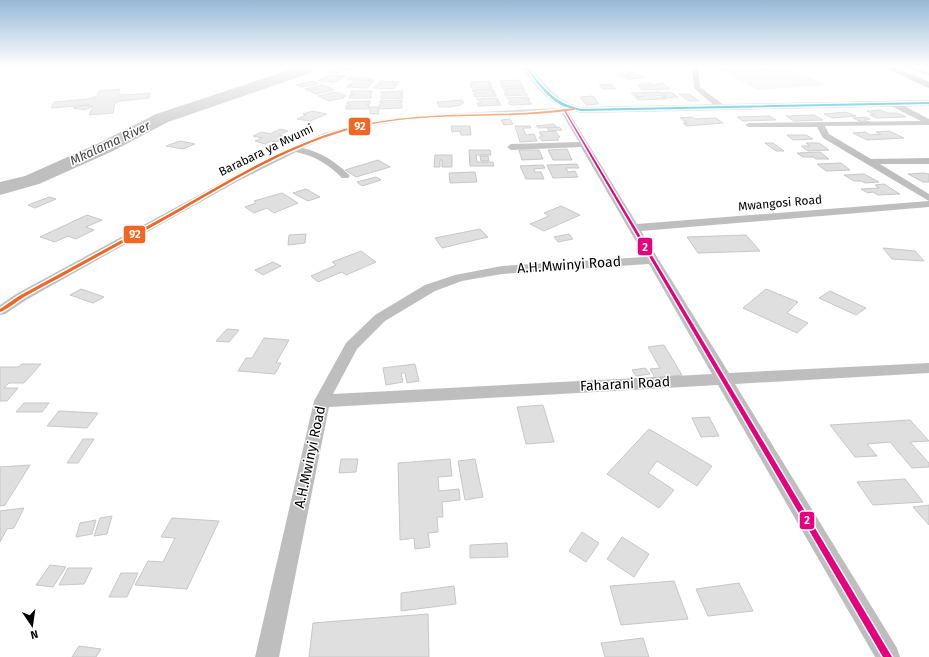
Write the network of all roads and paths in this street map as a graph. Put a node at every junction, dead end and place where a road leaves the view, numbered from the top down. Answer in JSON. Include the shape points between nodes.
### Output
{"nodes":[{"id":1,"x":552,"y":97,"type":"edge"},
{"id":2,"x":708,"y":97,"type":"edge"},
{"id":3,"x":892,"y":103,"type":"junction"},
{"id":4,"x":929,"y":103,"type":"edge"},
{"id":5,"x":722,"y":108,"type":"junction"},
{"id":6,"x":568,"y":109,"type":"junction"},
{"id":7,"x":929,"y":123,"type":"edge"},
{"id":8,"x":749,"y":125,"type":"dead end"},
{"id":9,"x":793,"y":125,"type":"junction"},
{"id":10,"x":820,"y":125,"type":"junction"},
{"id":11,"x":826,"y":136,"type":"junction"},
{"id":12,"x":583,"y":144,"type":"junction"},
{"id":13,"x":511,"y":147,"type":"dead end"},
{"id":14,"x":295,"y":149,"type":"junction"},
{"id":15,"x":929,"y":160,"type":"edge"},
{"id":16,"x":868,"y":162,"type":"junction"},
{"id":17,"x":345,"y":176,"type":"dead end"},
{"id":18,"x":929,"y":198,"type":"edge"},
{"id":19,"x":929,"y":204,"type":"edge"},
{"id":20,"x":633,"y":228,"type":"junction"},
{"id":21,"x":653,"y":260,"type":"junction"},
{"id":22,"x":0,"y":311,"type":"edge"},
{"id":23,"x":929,"y":368,"type":"edge"},
{"id":24,"x":723,"y":379,"type":"junction"},
{"id":25,"x":322,"y":401,"type":"junction"},
{"id":26,"x":267,"y":657,"type":"edge"},
{"id":27,"x":888,"y":657,"type":"edge"}],
"edges":[{"from":1,"to":6,"type":"street"},
{"from":2,"to":5,"type":"street"},
{"from":3,"to":4,"type":"street"},
{"from":3,"to":5,"type":"street"},
{"from":3,"to":7,"type":"street"},
{"from":5,"to":6,"type":"street","via":[[597,111]]},
{"from":6,"to":12,"type":"street"},
{"from":6,"to":14,"type":"street","name":"Barabara ya Mvumi","via":[[421,117],[382,122],[330,134]]},
{"from":7,"to":10,"type":"street"},
{"from":8,"to":9,"type":"street"},
{"from":9,"to":10,"type":"street"},
{"from":9,"to":11,"type":"street"},
{"from":10,"to":11,"type":"street"},
{"from":11,"to":16,"type":"street"},
{"from":12,"to":13,"type":"street"},
{"from":12,"to":20,"type":"street"},
{"from":14,"to":17,"type":"street","via":[[322,157]]},
{"from":14,"to":22,"type":"street","name":"Barabara ya Mvumi","via":[[86,260]]},
{"from":15,"to":16,"type":"street"},
{"from":16,"to":18,"type":"street"},
{"from":19,"to":20,"type":"street","name":"Mwangosi Road"},
{"from":20,"to":21,"type":"street"},
{"from":21,"to":24,"type":"street"},
{"from":21,"to":25,"type":"street","name":"A.H.Mwinyi Road","via":[[502,270],[459,278],[430,288],[380,318],[351,346]]},
{"from":23,"to":24,"type":"street","name":"Faharani Road"},
{"from":24,"to":25,"type":"street","name":"Faharani Road"},
{"from":24,"to":27,"type":"street"},
{"from":25,"to":26,"type":"street","name":"A.H.Mwinyi Road"}]}
